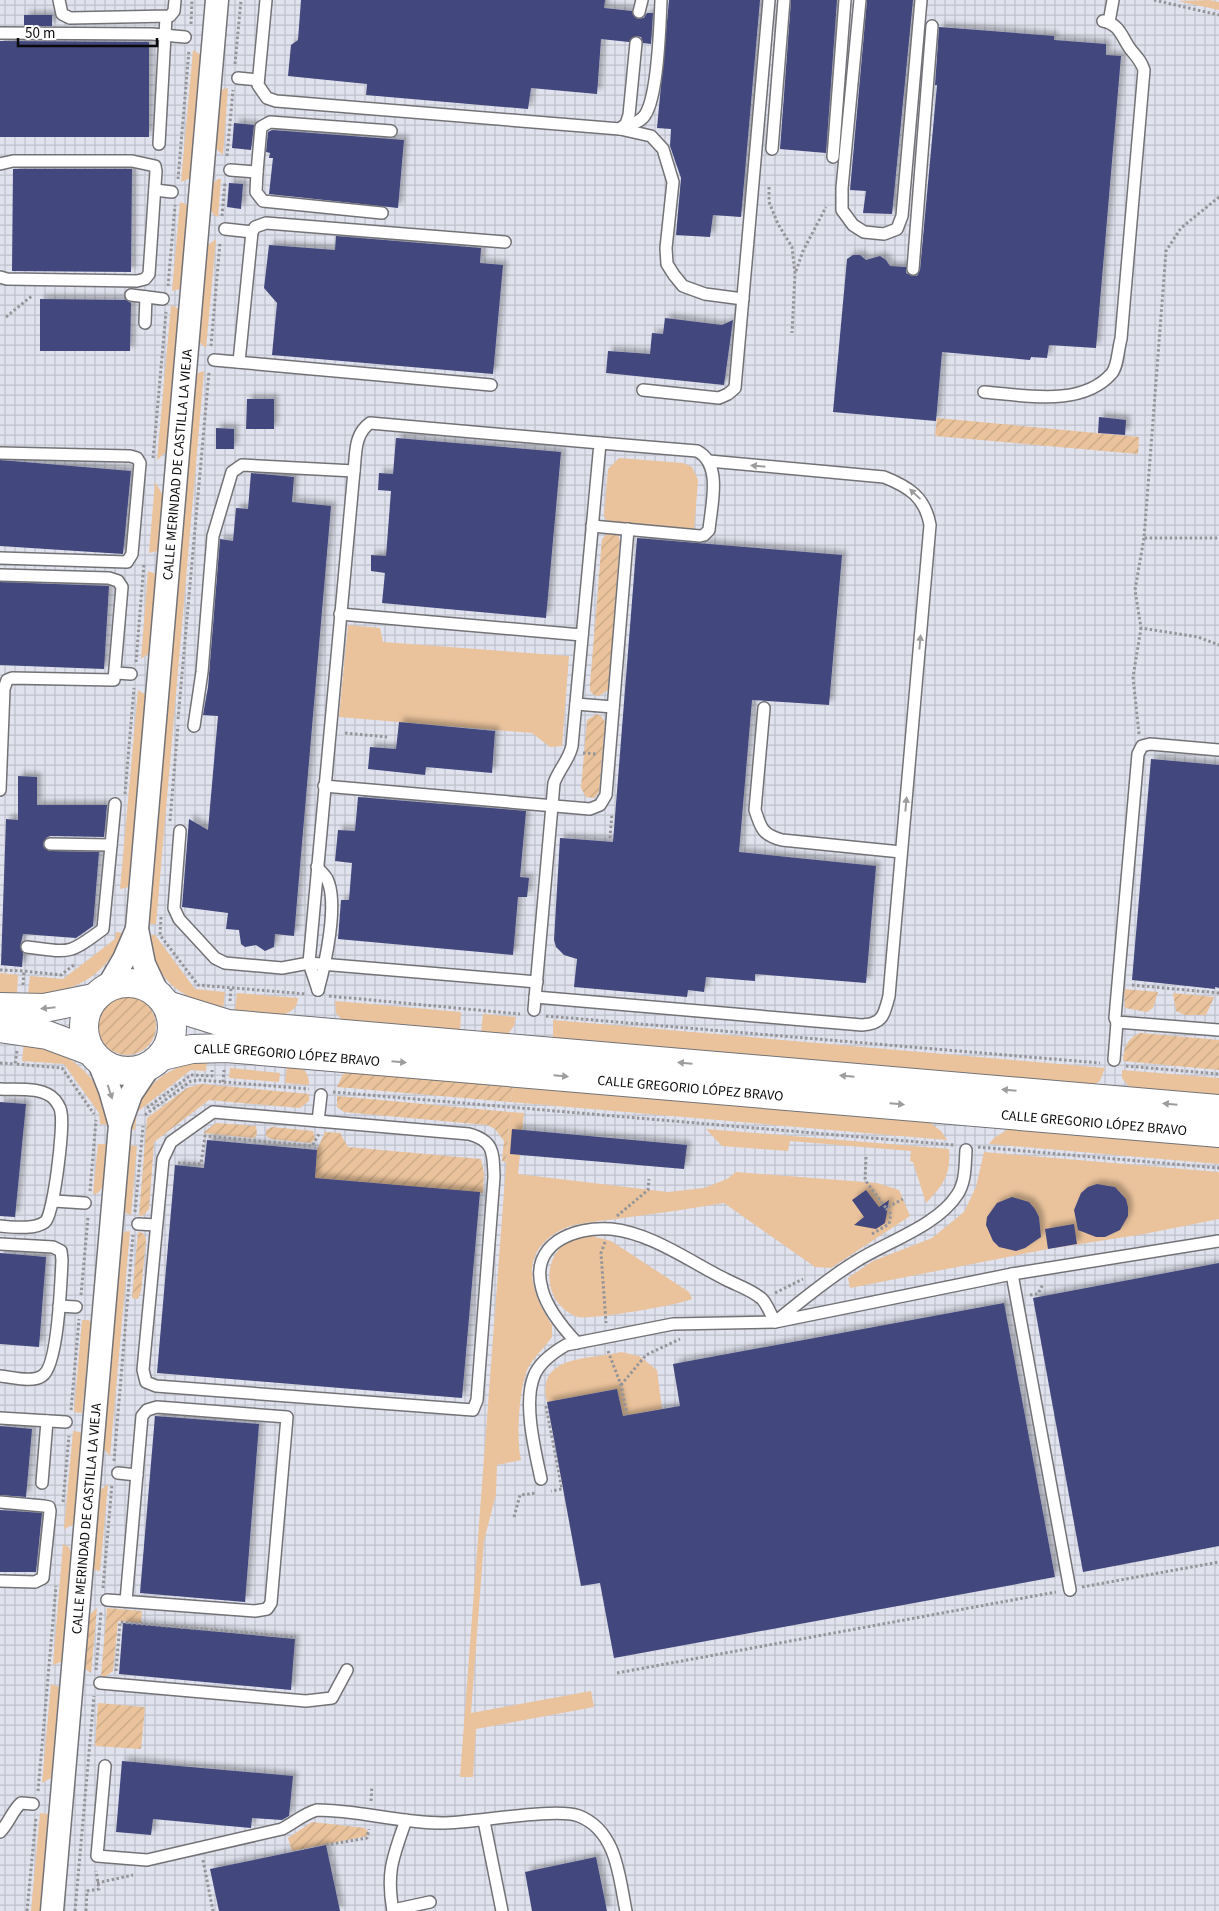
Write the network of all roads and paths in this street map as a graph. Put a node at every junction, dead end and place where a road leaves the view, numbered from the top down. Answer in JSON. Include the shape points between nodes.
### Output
{"nodes":[{"id":1,"x":59,"y":0,"type":"edge"},
{"id":2,"x":174,"y":0,"type":"edge"},
{"id":3,"x":217,"y":0,"type":"edge"},
{"id":4,"x":241,"y":0,"type":"edge"},
{"id":5,"x":266,"y":0,"type":"edge"},
{"id":6,"x":642,"y":0,"type":"edge"},
{"id":7,"x":661,"y":0,"type":"edge"},
{"id":8,"x":769,"y":0,"type":"edge"},
{"id":9,"x":784,"y":0,"type":"edge"},
{"id":10,"x":845,"y":0,"type":"edge"},
{"id":11,"x":860,"y":0,"type":"edge"},
{"id":12,"x":921,"y":0,"type":"edge"},
{"id":13,"x":1113,"y":0,"type":"edge"},
{"id":14,"x":1154,"y":0,"type":"edge"},
{"id":15,"x":639,"y":12,"type":"dead end"},
{"id":16,"x":1219,"y":15,"type":"edge"},
{"id":17,"x":166,"y":17,"type":"junction"},
{"id":18,"x":932,"y":26,"type":"dead end"},
{"id":19,"x":0,"y":33,"type":"edge"},
{"id":20,"x":165,"y":35,"type":"junction"},
{"id":21,"x":185,"y":37,"type":"dead end"},
{"id":22,"x":636,"y":43,"type":"dead end"},
{"id":23,"x":236,"y":78,"type":"junction"},
{"id":24,"x":258,"y":80,"type":"junction"},
{"id":25,"x":620,"y":128,"type":"junction"},
{"id":26,"x":391,"y":131,"type":"dead end"},
{"id":27,"x":159,"y":144,"type":"dead end"},
{"id":28,"x":772,"y":149,"type":"joint"},
{"id":29,"x":833,"y":157,"type":"dead end"},
{"id":30,"x":0,"y":164,"type":"edge"},
{"id":31,"x":228,"y":170,"type":"junction"},
{"id":32,"x":257,"y":172,"type":"junction"},
{"id":33,"x":156,"y":190,"type":"junction"},
{"id":34,"x":172,"y":192,"type":"dead end"},
{"id":35,"x":1219,"y":196,"type":"edge"},
{"id":36,"x":830,"y":201,"type":"dead end"},
{"id":37,"x":382,"y":213,"type":"dead end"},
{"id":38,"x":222,"y":229,"type":"junction"},
{"id":39,"x":252,"y":232,"type":"junction"},
{"id":40,"x":505,"y":242,"type":"dead end"},
{"id":41,"x":913,"y":269,"type":"dead end"},
{"id":42,"x":795,"y":274,"type":"junction"},
{"id":43,"x":0,"y":277,"type":"edge"},
{"id":44,"x":40,"y":294,"type":"dead end"},
{"id":45,"x":131,"y":295,"type":"dead end"},
{"id":46,"x":146,"y":297,"type":"junction"},
{"id":47,"x":163,"y":299,"type":"dead end"},
{"id":48,"x":743,"y":300,"type":"junction"},
{"id":49,"x":6,"y":317,"type":"dead end"},
{"id":50,"x":145,"y":322,"type":"dead end"},
{"id":51,"x":792,"y":333,"type":"dead end"},
{"id":52,"x":212,"y":360,"type":"junction"},
{"id":53,"x":239,"y":362,"type":"junction"},
{"id":54,"x":491,"y":386,"type":"dead end"},
{"id":55,"x":643,"y":390,"type":"dead end"},
{"id":56,"x":984,"y":392,"type":"dead end"},
{"id":57,"x":600,"y":443,"type":"junction"},
{"id":58,"x":0,"y":453,"type":"edge"},
{"id":59,"x":708,"y":461,"type":"junction"},
{"id":60,"x":354,"y":471,"type":"junction"},
{"id":61,"x":592,"y":526,"type":"junction"},
{"id":62,"x":628,"y":529,"type":"junction"},
{"id":63,"x":1144,"y":538,"type":"junction"},
{"id":64,"x":1219,"y":538,"type":"edge"},
{"id":65,"x":0,"y":558,"type":"edge"},
{"id":66,"x":127,"y":562,"type":"junction"},
{"id":67,"x":140,"y":563,"type":"dead end"},
{"id":68,"x":0,"y":575,"type":"edge"},
{"id":69,"x":340,"y":614,"type":"junction"},
{"id":70,"x":1141,"y":628,"type":"junction"},
{"id":71,"x":582,"y":635,"type":"junction"},
{"id":72,"x":1219,"y":645,"type":"edge"},
{"id":73,"x":116,"y":673,"type":"junction"},
{"id":74,"x":131,"y":674,"type":"dead end"},
{"id":75,"x":576,"y":704,"type":"junction"},
{"id":76,"x":613,"y":707,"type":"junction"},
{"id":77,"x":764,"y":708,"type":"dead end"},
{"id":78,"x":194,"y":726,"type":"dead end"},
{"id":79,"x":329,"y":732,"type":"junction"},
{"id":80,"x":387,"y":737,"type":"dead end"},
{"id":81,"x":1142,"y":746,"type":"junction"},
{"id":82,"x":1219,"y":750,"type":"edge"},
{"id":83,"x":324,"y":786,"type":"junction"},
{"id":84,"x":0,"y":790,"type":"edge"},
{"id":85,"x":115,"y":804,"type":"dead end"},
{"id":86,"x":552,"y":805,"type":"junction"},
{"id":87,"x":175,"y":829,"type":"joint"},
{"id":88,"x":50,"y":844,"type":"dead end"},
{"id":89,"x":111,"y":845,"type":"junction"},
{"id":90,"x":901,"y":852,"type":"junction"},
{"id":91,"x":317,"y":867,"type":"junction"},
{"id":92,"x":162,"y":912,"type":"dead end"},
{"id":93,"x":136,"y":929,"type":"junction"},
{"id":94,"x":27,"y":947,"type":"dead end"},
{"id":95,"x":326,"y":960,"type":"junction"},
{"id":96,"x":309,"y":963,"type":"junction"},
{"id":97,"x":0,"y":970,"type":"edge"},
{"id":98,"x":24,"y":971,"type":"dead end"},
{"id":99,"x":537,"y":982,"type":"junction"},
{"id":100,"x":1128,"y":985,"type":"dead end"},
{"id":101,"x":101,"y":993,"type":"junction"},
{"id":102,"x":1219,"y":993,"type":"edge"},
{"id":103,"x":311,"y":995,"type":"dead end"},
{"id":104,"x":328,"y":996,"type":"dead end"},
{"id":105,"x":535,"y":997,"type":"junction"},
{"id":106,"x":162,"y":1000,"type":"junction"},
{"id":107,"x":0,"y":1007,"type":"edge"},
{"id":108,"x":534,"y":1014,"type":"junction"},
{"id":109,"x":1117,"y":1022,"type":"junction"},
{"id":110,"x":0,"y":1028,"type":"edge"},
{"id":111,"x":1219,"y":1030,"type":"edge"},
{"id":112,"x":214,"y":1048,"type":"junction"},
{"id":113,"x":94,"y":1056,"type":"junction"},
{"id":114,"x":155,"y":1061,"type":"junction"},
{"id":115,"x":0,"y":1063,"type":"edge"},
{"id":116,"x":1113,"y":1063,"type":"junction"},
{"id":117,"x":15,"y":1064,"type":"dead end"},
{"id":118,"x":1219,"y":1074,"type":"edge"},
{"id":119,"x":223,"y":1082,"type":"dead end"},
{"id":120,"x":0,"y":1089,"type":"edge"},
{"id":121,"x":322,"y":1092,"type":"junction"},
{"id":122,"x":1219,"y":1108,"type":"edge"},
{"id":123,"x":140,"y":1114,"type":"dead end"},
{"id":124,"x":318,"y":1121,"type":"junction"},
{"id":125,"x":126,"y":1126,"type":"junction"},
{"id":126,"x":95,"y":1130,"type":"dead end"},
{"id":127,"x":1219,"y":1133,"type":"edge"},
{"id":128,"x":320,"y":1134,"type":"dead end"},
{"id":129,"x":204,"y":1136,"type":"dead end"},
{"id":130,"x":966,"y":1148,"type":"junction"},
{"id":131,"x":866,"y":1157,"type":"dead end"},
{"id":132,"x":1219,"y":1168,"type":"edge"},
{"id":133,"x":649,"y":1179,"type":"dead end"},
{"id":134,"x":54,"y":1201,"type":"junction"},
{"id":135,"x":85,"y":1203,"type":"dead end"},
{"id":136,"x":886,"y":1208,"type":"dead end"},
{"id":137,"x":138,"y":1224,"type":"dead end"},
{"id":138,"x":156,"y":1225,"type":"junction"},
{"id":139,"x":0,"y":1226,"type":"edge"},
{"id":140,"x":611,"y":1229,"type":"junction"},
{"id":141,"x":1219,"y":1241,"type":"edge"},
{"id":142,"x":0,"y":1244,"type":"edge"},
{"id":143,"x":1053,"y":1267,"type":"junction"},
{"id":144,"x":1012,"y":1274,"type":"junction"},
{"id":145,"x":1032,"y":1305,"type":"dead end"},
{"id":146,"x":59,"y":1306,"type":"junction"},
{"id":147,"x":76,"y":1307,"type":"dead end"},
{"id":148,"x":775,"y":1322,"type":"junction"},
{"id":149,"x":606,"y":1336,"type":"junction"},
{"id":150,"x":577,"y":1342,"type":"junction"},
{"id":151,"x":608,"y":1349,"type":"junction"},
{"id":152,"x":598,"y":1351,"type":"dead end"},
{"id":153,"x":0,"y":1376,"type":"edge"},
{"id":154,"x":546,"y":1405,"type":"dead end"},
{"id":155,"x":627,"y":1415,"type":"dead end"},
{"id":156,"x":0,"y":1418,"type":"edge"},
{"id":157,"x":47,"y":1421,"type":"junction"},
{"id":158,"x":66,"y":1422,"type":"dead end"},
{"id":159,"x":118,"y":1473,"type":"dead end"},
{"id":160,"x":137,"y":1475,"type":"junction"},
{"id":161,"x":540,"y":1479,"type":"dead end"},
{"id":162,"x":42,"y":1483,"type":"dead end"},
{"id":163,"x":0,"y":1502,"type":"edge"},
{"id":164,"x":514,"y":1517,"type":"dead end"},
{"id":165,"x":1219,"y":1562,"type":"edge"},
{"id":166,"x":0,"y":1581,"type":"edge"},
{"id":167,"x":1070,"y":1590,"type":"junction"},
{"id":168,"x":107,"y":1600,"type":"dead end"},
{"id":169,"x":126,"y":1601,"type":"junction"},
{"id":170,"x":296,"y":1637,"type":"dead end"},
{"id":171,"x":347,"y":1670,"type":"dead end"},
{"id":172,"x":617,"y":1673,"type":"dead end"},
{"id":173,"x":100,"y":1683,"type":"dead end"},
{"id":174,"x":114,"y":1684,"type":"junction"},
{"id":175,"x":105,"y":1766,"type":"dead end"},
{"id":176,"x":33,"y":1804,"type":"dead end"},
{"id":177,"x":406,"y":1820,"type":"junction"},
{"id":178,"x":484,"y":1821,"type":"junction"},
{"id":179,"x":0,"y":1832,"type":"edge"},
{"id":180,"x":85,"y":1855,"type":"dead end"},
{"id":181,"x":97,"y":1856,"type":"junction"},
{"id":182,"x":202,"y":1859,"type":"dead end"},
{"id":183,"x":97,"y":1883,"type":"dead end"},
{"id":184,"x":430,"y":1902,"type":"dead end"},
{"id":185,"x":393,"y":1910,"type":"edge"},
{"id":186,"x":52,"y":1911,"type":"edge"},
{"id":187,"x":86,"y":1911,"type":"edge"},
{"id":188,"x":213,"y":1911,"type":"edge"},
{"id":189,"x":502,"y":1911,"type":"edge"},
{"id":190,"x":626,"y":1911,"type":"edge"}],
"edges":[{"from":1,"to":17,"type":"lane","via":[[62,14],[70,18]]},
{"from":2,"to":17,"type":"lane","via":[[174,11]]},
{"from":3,"to":93,"type":"street","name":"CALLE MERINDAD DE CASTILLA LA VIEJA"},
{"from":4,"to":23,"type":"path"},
{"from":5,"to":24,"type":"lane"},
{"from":6,"to":15,"type":"lane"},
{"from":7,"to":25,"type":"lane","via":[[649,106],[638,122]]},
{"from":8,"to":48,"type":"lane"},
{"from":9,"to":28,"type":"lane"},
{"from":10,"to":29,"type":"lane"},
{"from":11,"to":12,"type":"lane","via":[[842,210],[853,225],[864,232],[884,234],[897,229],[902,216]]},
{"from":13,"to":56,"type":"lane","via":[[1106,22],[1122,34],[1144,70],[1120,339],[1113,372],[1095,386],[1073,394],[1046,396]]},
{"from":14,"to":16,"type":"path"},
{"from":17,"to":20,"type":"lane"},
{"from":18,"to":41,"type":"lane"},
{"from":19,"to":20,"type":"lane"},
{"from":20,"to":21,"type":"lane"},
{"from":20,"to":27,"type":"lane"},
{"from":22,"to":25,"type":"lane","via":[[629,115],[626,124]]},
{"from":23,"to":24,"type":"lane"},
{"from":23,"to":31,"type":"path"},
{"from":24,"to":25,"type":"lane","via":[[261,92],[276,102]]},
{"from":25,"to":48,"type":"lane","via":[[651,136],[663,149],[673,182],[666,248],[667,264],[674,274],[683,286],[705,294]]},
{"from":26,"to":32,"type":"lane","via":[[270,122],[261,127]]},
{"from":28,"to":42,"type":"path","via":[[770,202],[792,247]]},
{"from":30,"to":33,"type":"lane","via":[[12,160],[149,163],[155,166]]},
{"from":31,"to":32,"type":"lane"},
{"from":31,"to":38,"type":"path"},
{"from":32,"to":37,"type":"lane","via":[[256,192],[263,202]]},
{"from":33,"to":34,"type":"lane"},
{"from":33,"to":43,"type":"lane","via":[[149,274],[146,278],[137,281]]},
{"from":35,"to":63,"type":"path","via":[[1181,228],[1166,251]]},
{"from":36,"to":42,"type":"path","via":[[803,251]]},
{"from":38,"to":39,"type":"lane"},
{"from":38,"to":52,"type":"path"},
{"from":39,"to":40,"type":"lane","via":[[255,226],[266,223]]},
{"from":39,"to":53,"type":"lane"},
{"from":42,"to":51,"type":"path"},
{"from":44,"to":49,"type":"path","via":[[31,296]]},
{"from":45,"to":46,"type":"lane"},
{"from":46,"to":47,"type":"lane"},
{"from":46,"to":50,"type":"lane"},
{"from":48,"to":55,"type":"lane","via":[[735,388],[719,398]]},
{"from":52,"to":53,"type":"lane"},
{"from":52,"to":87,"type":"path"},
{"from":53,"to":54,"type":"lane"},
{"from":57,"to":59,"type":"lane","via":[[697,451]]},
{"from":57,"to":60,"type":"lane","via":[[370,423],[358,438]]},
{"from":57,"to":61,"type":"lane"},
{"from":58,"to":66,"type":"lane","via":[[137,458],[143,471],[132,554]]},
{"from":59,"to":62,"type":"lane","via":[[713,481],[709,530],[704,535]]},
{"from":90,"to":59,"type":"lane","one_way":true,"via":[[930,525],[925,506],[906,485],[884,478]]},
{"from":60,"to":69,"type":"lane"},
{"from":60,"to":78,"type":"lane","via":[[242,465],[232,472],[213,536],[202,672]]},
{"from":61,"to":62,"type":"lane"},
{"from":61,"to":71,"type":"lane"},
{"from":62,"to":76,"type":"lane"},
{"from":63,"to":64,"type":"path"},
{"from":63,"to":70,"type":"path","via":[[1135,590]]},
{"from":65,"to":66,"type":"lane"},
{"from":66,"to":67,"type":"lane"},
{"from":68,"to":73,"type":"lane","via":[[108,578],[118,582],[122,587]]},
{"from":69,"to":71,"type":"lane"},
{"from":69,"to":79,"type":"lane"},
{"from":70,"to":72,"type":"path","via":[[1198,637]]},
{"from":70,"to":81,"type":"path","via":[[1133,677]]},
{"from":71,"to":75,"type":"lane"},
{"from":73,"to":74,"type":"lane"},
{"from":73,"to":84,"type":"lane","via":[[112,682],[7,680]]},
{"from":75,"to":76,"type":"lane"},
{"from":75,"to":86,"type":"lane","via":[[570,755],[558,771]]},
{"from":76,"to":86,"type":"lane","via":[[604,800],[590,809]]},
{"from":77,"to":90,"type":"lane","via":[[755,810],[760,826],[769,836]]},
{"from":79,"to":80,"type":"path"},
{"from":79,"to":83,"type":"lane"},
{"from":81,"to":82,"type":"lane"},
{"from":81,"to":109,"type":"lane","via":[[1138,754],[1131,824]]},
{"from":83,"to":86,"type":"lane"},
{"from":83,"to":91,"type":"lane"},
{"from":85,"to":89,"type":"lane"},
{"from":86,"to":99,"type":"lane"},
{"from":87,"to":96,"type":"lane","via":[[174,908],[179,919],[215,958],[236,965],[282,968]]},
{"from":88,"to":89,"type":"lane"},
{"from":89,"to":94,"type":"lane","via":[[109,899],[103,929],[81,946],[66,952]]},
{"from":90,"to":105,"type":"lane","via":[[889,996],[884,1015],[874,1024]]},
{"from":91,"to":95,"type":"lane","via":[[327,879],[332,897]]},
{"from":91,"to":96,"type":"lane"},
{"from":92,"to":103,"type":"path","via":[[160,935],[198,985]]},
{"from":93,"to":101,"type":"street","name":"CALLE MERINDAD DE CASTILLA LA VIEJA","via":[[124,959]]},
{"from":93,"to":106,"type":"street","name":"CALLE MERINDAD DE CASTILLA LA VIEJA","via":[[144,964]]},
{"from":95,"to":96,"type":"lane"},
{"from":95,"to":96,"type":"lane","via":[[318,990]]},
{"from":95,"to":99,"type":"lane"},
{"from":97,"to":98,"type":"path"},
{"from":99,"to":105,"type":"lane"},
{"from":100,"to":102,"type":"path"},
{"from":101,"to":106,"type":"main road","via":[[128,982],[144,986]]},
{"from":101,"to":107,"type":"main road","one_way":true,"via":[[44,1008]]},
{"from":101,"to":113,"type":"main road","via":[[89,1006],[83,1024],[86,1043]]},
{"from":104,"to":108,"type":"path"},
{"from":105,"to":108,"type":"lane"},
{"from":106,"to":114,"type":"main road","via":[[170,1014],[172,1031],[167,1048]]},
{"from":122,"to":106,"type":"main road","name":"CALLE GREGORIO LÓPEZ BRAVO","one_way":true,"via":[[228,1024]]},
{"from":108,"to":116,"type":"path"},
{"from":109,"to":111,"type":"lane"},
{"from":109,"to":116,"type":"lane"},
{"from":110,"to":113,"type":"main road","via":[[48,1035]]},
{"from":112,"to":114,"type":"main road","name":"CALLE GREGORIO LÓPEZ BRAVO","via":[[192,1049]]},
{"from":112,"to":123,"type":"path","via":[[212,1076],[191,1075]]},
{"from":112,"to":127,"type":"main road","name":"CALLE GREGORIO LÓPEZ BRAVO","one_way":true},
{"from":113,"to":114,"type":"main road","via":[[107,1066],[122,1071],[138,1071]]},
{"from":113,"to":125,"type":"street","name":"CALLE MERINDAD DE CASTILLA LA VIEJA","one_way":true},
{"from":114,"to":125,"type":"street","name":"CALLE MERINDAD DE CASTILLA LA VIEJA","via":[[131,1094]]},
{"from":115,"to":117,"type":"path"},
{"from":116,"to":118,"type":"path"},
{"from":119,"to":121,"type":"path"},
{"from":120,"to":134,"type":"lane","via":[[42,1092],[59,1106],[62,1114]]},
{"from":121,"to":124,"type":"lane"},
{"from":121,"to":130,"type":"path"},
{"from":124,"to":138,"type":"lane","via":[[213,1112],[208,1115],[171,1142],[166,1150]]},
{"from":124,"to":138,"type":"lane","via":[[469,1134],[480,1136],[490,1146],[494,1177],[477,1400],[473,1410],[146,1382],[143,1370]]},
{"from":125,"to":126,"type":"path"},
{"from":125,"to":186,"type":"street","name":"CALLE MERINDAD DE CASTILLA LA VIEJA"},
{"from":128,"to":129,"type":"path","via":[[312,1146]]},
{"from":130,"to":132,"type":"path"},
{"from":130,"to":148,"type":"lane","via":[[964,1178],[958,1194],[941,1212],[853,1263]]},
{"from":131,"to":136,"type":"path","via":[[864,1180]]},
{"from":133,"to":140,"type":"path","via":[[648,1190],[618,1214]]},
{"from":134,"to":135,"type":"lane"},
{"from":134,"to":139,"type":"lane","via":[[45,1222],[31,1226]]},
{"from":137,"to":138,"type":"lane"},
{"from":140,"to":148,"type":"lane","via":[[641,1236],[762,1299]]},
{"from":140,"to":149,"type":"path","via":[[601,1253]]},
{"from":140,"to":150,"type":"lane","via":[[572,1232],[560,1238],[544,1258],[540,1274],[542,1290],[565,1330]]},
{"from":141,"to":143,"type":"lane"},
{"from":142,"to":146,"type":"lane","via":[[53,1247],[61,1252]]},
{"from":143,"to":144,"type":"lane"},
{"from":143,"to":145,"type":"path","via":[[1038,1294],[1030,1296]]},
{"from":144,"to":148,"type":"lane"},
{"from":144,"to":167,"type":"lane"},
{"from":146,"to":147,"type":"lane"},
{"from":146,"to":153,"type":"lane","via":[[50,1368],[35,1379]]},
{"from":148,"to":149,"type":"lane","via":[[673,1324]]},
{"from":149,"to":150,"type":"lane"},
{"from":149,"to":151,"type":"path"},
{"from":150,"to":161,"type":"lane","via":[[555,1351],[534,1376],[529,1399]]},
{"from":151,"to":152,"type":"path"},
{"from":151,"to":155,"type":"path","via":[[621,1385]]},
{"from":154,"to":164,"type":"path","via":[[562,1489],[520,1495]]},
{"from":156,"to":157,"type":"lane"},
{"from":157,"to":158,"type":"lane"},
{"from":157,"to":162,"type":"lane"},
{"from":159,"to":160,"type":"lane"},
{"from":160,"to":169,"type":"lane"},
{"from":160,"to":169,"type":"lane","via":[[142,1416],[147,1410],[158,1407],[287,1417],[271,1603],[267,1608],[255,1611]]},
{"from":163,"to":166,"type":"lane","via":[[49,1507],[52,1536],[43,1578],[35,1582]]},
{"from":165,"to":167,"type":"path"},
{"from":167,"to":172,"type":"path"},
{"from":168,"to":169,"type":"lane"},
{"from":170,"to":174,"type":"path","via":[[120,1622]]},
{"from":171,"to":174,"type":"lane","via":[[332,1698],[306,1701]]},
{"from":173,"to":174,"type":"lane"},
{"from":175,"to":181,"type":"lane"},
{"from":176,"to":179,"type":"lane","via":[[21,1803]]},
{"from":177,"to":178,"type":"lane","via":[[441,1823]]},
{"from":177,"to":181,"type":"lane","via":[[317,1810],[305,1813],[282,1829],[147,1860]]},
{"from":177,"to":185,"type":"lane","via":[[393,1857],[388,1886]]},
{"from":178,"to":189,"type":"lane"},
{"from":178,"to":190,"type":"lane","via":[[550,1814],[579,1816],[603,1834],[614,1854]]},
{"from":180,"to":181,"type":"lane"},
{"from":182,"to":188,"type":"path"},
{"from":183,"to":187,"type":"path","via":[[98,1889],[88,1891]]},
{"from":184,"to":185,"type":"lane"}]}
